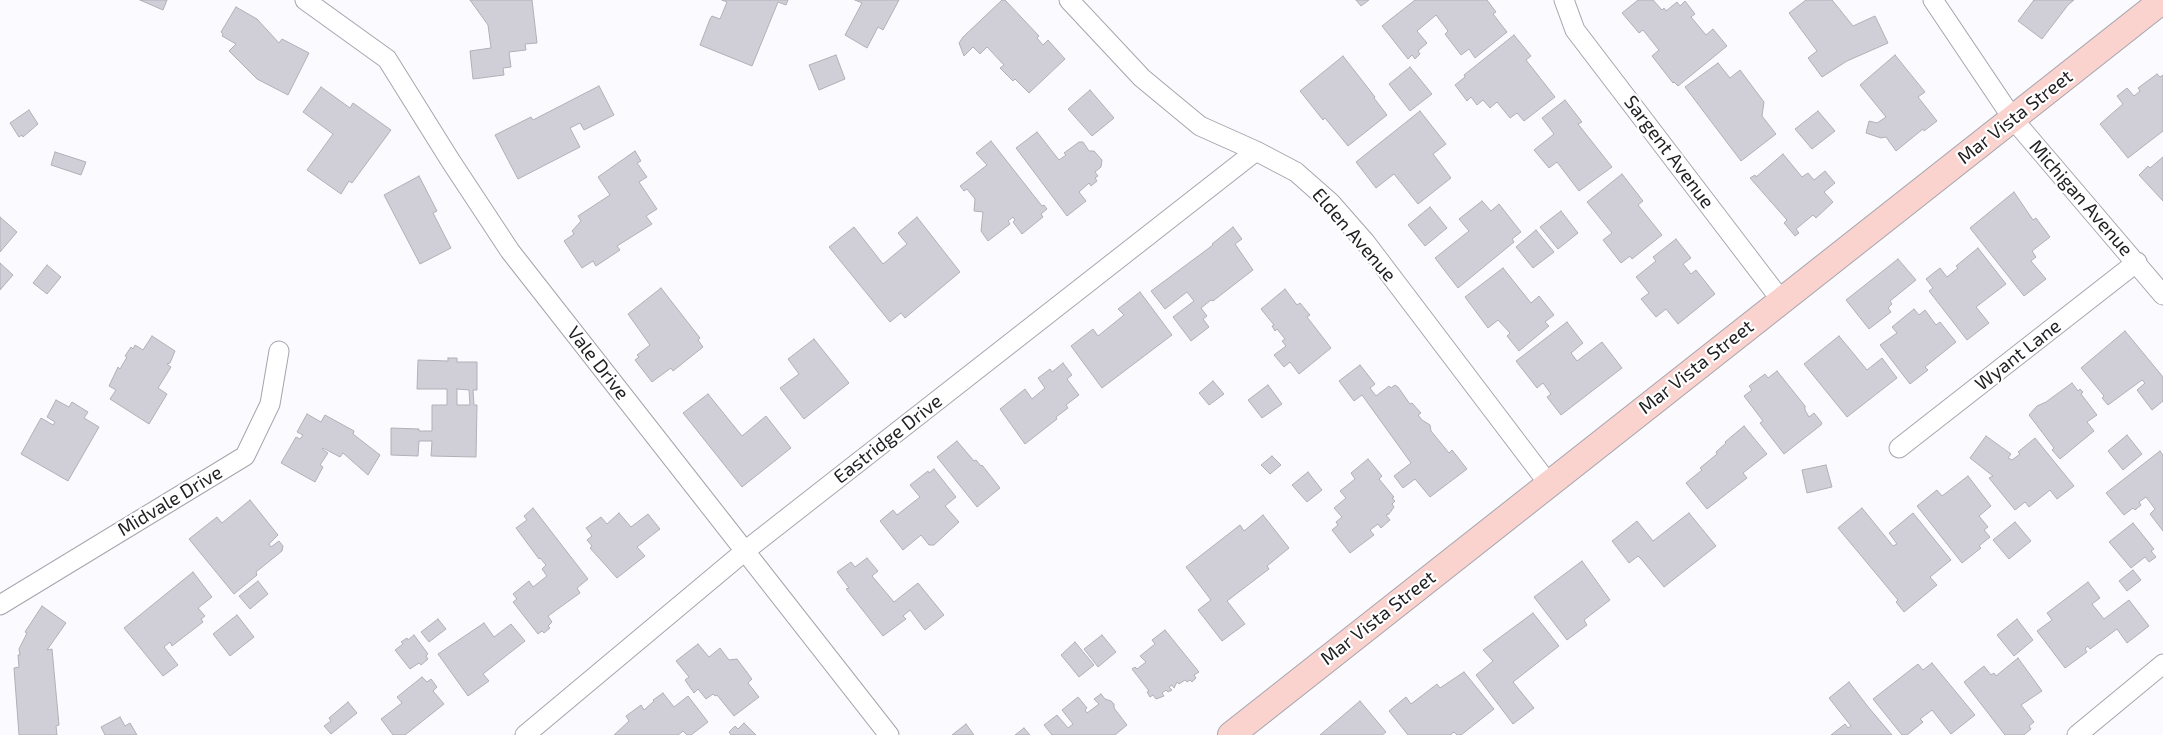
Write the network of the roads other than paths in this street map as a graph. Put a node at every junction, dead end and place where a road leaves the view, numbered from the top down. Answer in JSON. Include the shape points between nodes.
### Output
{"nodes":[{"id":1,"x":305,"y":0,"type":"edge"},
{"id":2,"x":1069,"y":0,"type":"edge"},
{"id":3,"x":1564,"y":0,"type":"edge"},
{"id":4,"x":1933,"y":0,"type":"edge"},
{"id":5,"x":2163,"y":0,"type":"edge"},
{"id":6,"x":2013,"y":119,"type":"junction"},
{"id":7,"x":1256,"y":151,"type":"junction"},
{"id":8,"x":2136,"y":262,"type":"junction"},
{"id":9,"x":2163,"y":295,"type":"edge"},
{"id":10,"x":1781,"y":300,"type":"junction"},
{"id":11,"x":280,"y":352,"type":"dead end"},
{"id":12,"x":1899,"y":448,"type":"dead end"},
{"id":13,"x":1548,"y":483,"type":"junction"},
{"id":14,"x":745,"y":551,"type":"junction"},
{"id":15,"x":0,"y":604,"type":"edge"},
{"id":16,"x":2163,"y":664,"type":"edge"},
{"id":17,"x":524,"y":735,"type":"edge"},
{"id":18,"x":888,"y":735,"type":"edge"},
{"id":19,"x":1231,"y":735,"type":"edge"},
{"id":20,"x":2077,"y":735,"type":"edge"}],
"edges":[{"from":1,"to":14,"type":"street","name":"Vale Drive","via":[[387,59],[510,251]]},
{"from":2,"to":7,"type":"street","name":"Elden Avenue","via":[[1142,78],[1200,126]]},
{"from":3,"to":10,"type":"street","name":"Sargent Avenue","via":[[1575,30]]},
{"from":4,"to":6,"type":"street","name":"Michigan Avenue"},
{"from":5,"to":6,"type":"street","name":"Mar Vista Street"},
{"from":6,"to":8,"type":"street","name":"Michigan Avenue"},
{"from":6,"to":10,"type":"street","name":"Mar Vista Street"},
{"from":7,"to":13,"type":"street","name":"Elden Avenue","via":[[1296,172],[1330,202],[1366,243]]},
{"from":7,"to":14,"type":"street","name":"Eastridge Drive"},
{"from":8,"to":9,"type":"street","name":"Michigan Avenue"},
{"from":8,"to":12,"type":"street","name":"Wyant Lane"},
{"from":10,"to":13,"type":"street","name":"Mar Vista Street"},
{"from":11,"to":15,"type":"street","name":"Midvale Drive","via":[[270,404],[245,456]]},
{"from":13,"to":19,"type":"street","name":"Mar Vista Street"},
{"from":14,"to":17,"type":"street","name":"Eastridge Drive"},
{"from":14,"to":18,"type":"street","name":"Vale Drive"},
{"from":16,"to":20,"type":"street"}]}
